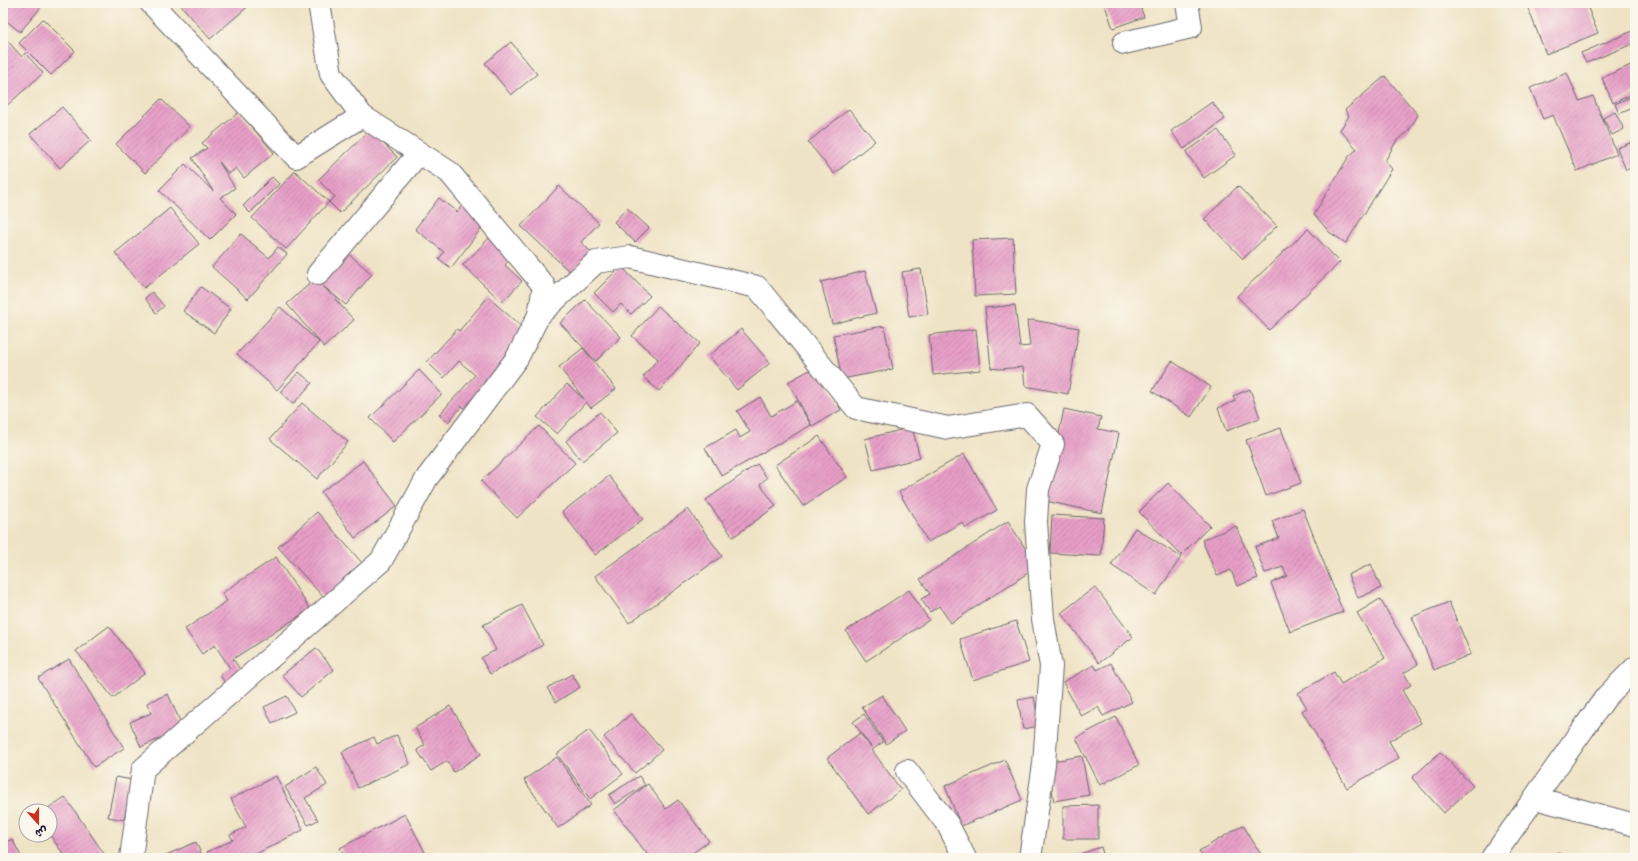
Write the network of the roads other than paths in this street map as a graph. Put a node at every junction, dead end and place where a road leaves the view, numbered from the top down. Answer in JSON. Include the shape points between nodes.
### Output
{"nodes":[{"id":1,"x":151,"y":3,"type":"edge"},
{"id":2,"x":319,"y":3,"type":"edge"},
{"id":3,"x":1187,"y":3,"type":"edge"},
{"id":4,"x":1124,"y":43,"type":"dead end"},
{"id":5,"x":362,"y":116,"type":"junction"},
{"id":6,"x":419,"y":153,"type":"junction"},
{"id":7,"x":318,"y":274,"type":"dead end"},
{"id":8,"x":539,"y":315,"type":"junction"},
{"id":9,"x":1635,"y":668,"type":"edge"},
{"id":10,"x":907,"y":771,"type":"dead end"},
{"id":11,"x":1535,"y":798,"type":"junction"},
{"id":12,"x":1635,"y":825,"type":"edge"},
{"id":13,"x":131,"y":858,"type":"edge"},
{"id":14,"x":965,"y":858,"type":"edge"},
{"id":15,"x":1030,"y":858,"type":"edge"},
{"id":16,"x":1492,"y":858,"type":"edge"}],
"edges":[{"from":1,"to":5,"type":"street","via":[[296,157]]},
{"from":2,"to":5,"type":"street","via":[[331,74]]},
{"from":3,"to":4,"type":"street","via":[[1191,27]]},
{"from":5,"to":6,"type":"street"},
{"from":6,"to":7,"type":"street"},
{"from":6,"to":8,"type":"street","via":[[449,172],[544,286]]},
{"from":8,"to":13,"type":"street","via":[[517,358],[427,478],[382,561],[143,769]]},
{"from":8,"to":15,"type":"street","via":[[596,262],[630,257],[757,286],[856,408],[948,428],[1026,415],[1053,444],[1038,490],[1036,522],[1043,619],[1051,666],[1044,764]]},
{"from":9,"to":11,"type":"street","via":[[1606,698]]},
{"from":10,"to":14,"type":"street","via":[[948,825]]},
{"from":11,"to":12,"type":"street"},
{"from":11,"to":16,"type":"street"}]}
